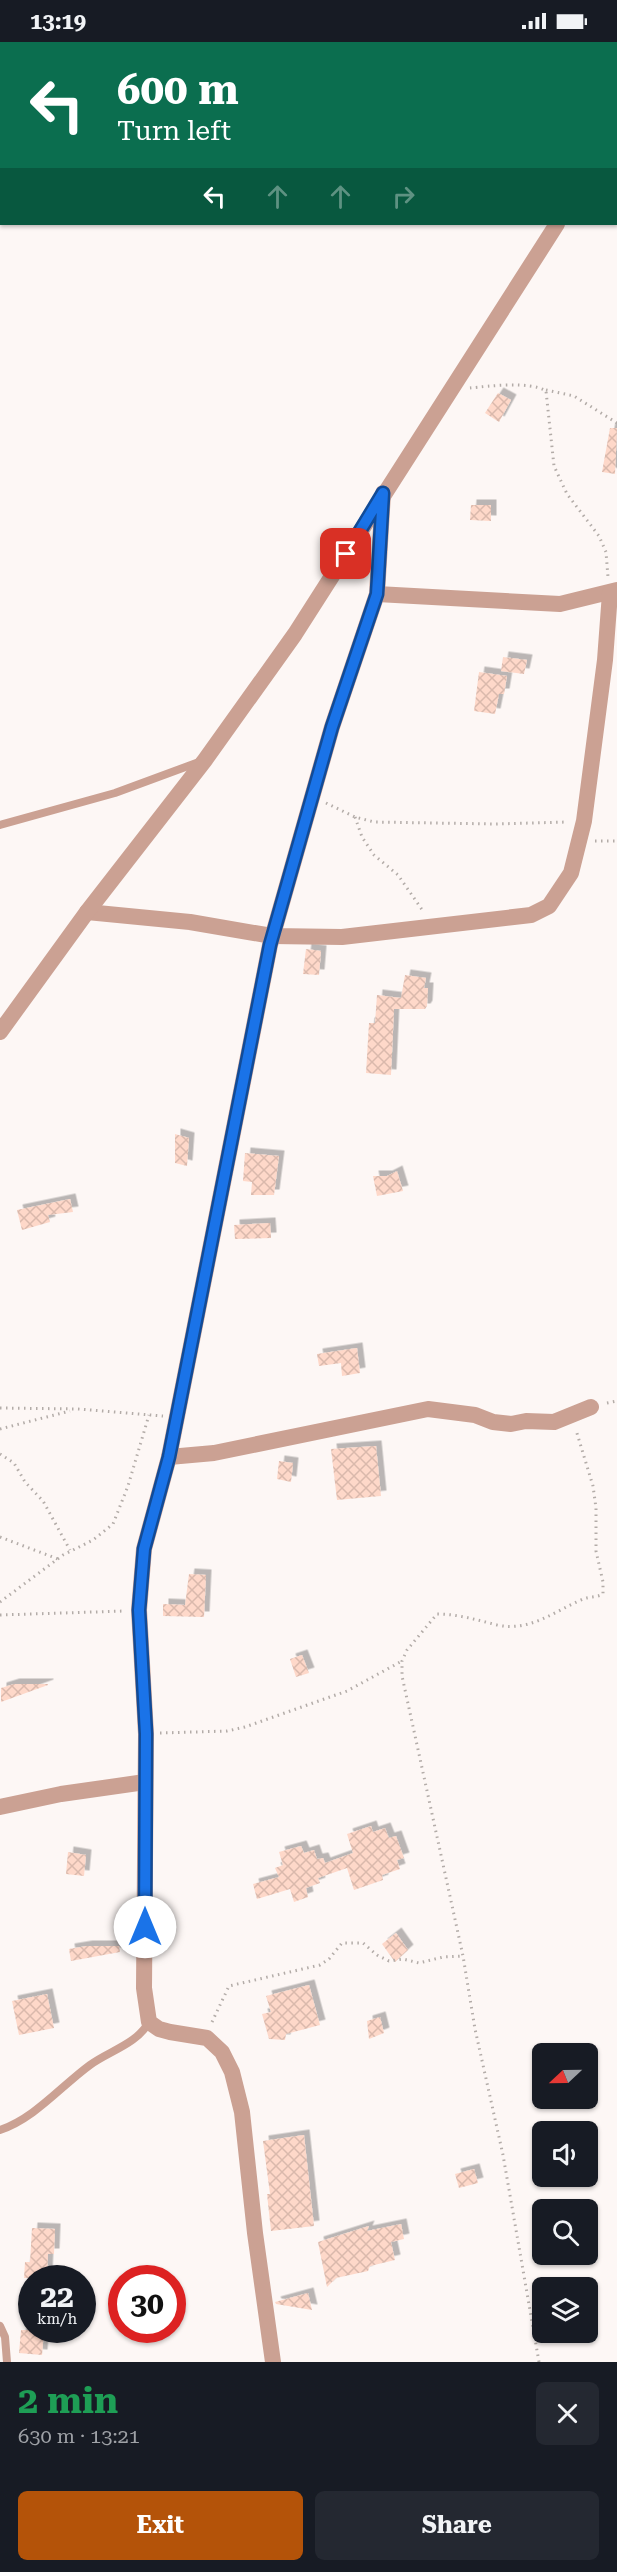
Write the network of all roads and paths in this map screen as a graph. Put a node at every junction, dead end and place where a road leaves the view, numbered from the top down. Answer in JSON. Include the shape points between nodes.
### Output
{"nodes":[{"id":1,"x":556,"y":225,"type":"edge"},
{"id":2,"x":452,"y":389,"type":"junction"},
{"id":3,"x":544,"y":390,"type":"junction"},
{"id":4,"x":617,"y":423,"type":"edge"},
{"id":5,"x":383,"y":493,"type":"junction"},
{"id":6,"x":613,"y":592,"type":"edge"},
{"id":7,"x":377,"y":594,"type":"junction"},
{"id":8,"x":205,"y":760,"type":"junction"},
{"id":9,"x":312,"y":797,"type":"junction"},
{"id":10,"x":355,"y":817,"type":"junction"},
{"id":11,"x":0,"y":825,"type":"edge"},
{"id":12,"x":582,"y":828,"type":"junction"},
{"id":13,"x":617,"y":841,"type":"edge"},
{"id":14,"x":87,"y":912,"type":"junction"},
{"id":15,"x":433,"y":926,"type":"junction"},
{"id":16,"x":272,"y":936,"type":"junction"},
{"id":17,"x":0,"y":1032,"type":"edge"},
{"id":18,"x":0,"y":1408,"type":"edge"},
{"id":19,"x":78,"y":1409,"type":"junction"},
{"id":20,"x":583,"y":1411,"type":"joint"},
{"id":21,"x":149,"y":1415,"type":"junction"},
{"id":22,"x":177,"y":1417,"type":"junction"},
{"id":23,"x":0,"y":1429,"type":"edge"},
{"id":24,"x":0,"y":1454,"type":"edge"},
{"id":25,"x":169,"y":1457,"type":"junction"},
{"id":26,"x":0,"y":1537,"type":"edge"},
{"id":27,"x":70,"y":1550,"type":"junction"},
{"id":28,"x":58,"y":1559,"type":"junction"},
{"id":29,"x":0,"y":1602,"type":"edge"},
{"id":30,"x":139,"y":1610,"type":"junction"},
{"id":31,"x":0,"y":1615,"type":"edge"},
{"id":32,"x":402,"y":1661,"type":"junction"},
{"id":33,"x":146,"y":1734,"type":"junction"},
{"id":34,"x":146,"y":1782,"type":"junction"},
{"id":35,"x":0,"y":1807,"type":"edge"},
{"id":36,"x":463,"y":1956,"type":"junction"},
{"id":37,"x":150,"y":2022,"type":"junction"},
{"id":38,"x":202,"y":2036,"type":"junction"},
{"id":39,"x":0,"y":2130,"type":"edge"},
{"id":40,"x":0,"y":2326,"type":"edge"},
{"id":41,"x":7,"y":2362,"type":"edge"},
{"id":42,"x":273,"y":2362,"type":"edge"},
{"id":43,"x":539,"y":2362,"type":"edge"}],
"edges":[{"from":1,"to":2,"type":"street"},
{"from":2,"to":3,"type":"path","via":[[499,386]]},
{"from":2,"to":5,"type":"street"},
{"from":3,"to":4,"type":"path","via":[[574,396]]},
{"from":3,"to":6,"type":"path","via":[[554,466],[567,494],[603,544]]},
{"from":5,"to":7,"type":"street"},
{"from":5,"to":8,"type":"street","via":[[295,634]]},
{"from":6,"to":7,"type":"street","via":[[560,604]]},
{"from":6,"to":12,"type":"street"},
{"from":7,"to":9,"type":"street"},
{"from":8,"to":11,"type":"lane","via":[[115,793]]},
{"from":8,"to":14,"type":"street"},
{"from":9,"to":10,"type":"path"},
{"from":9,"to":16,"type":"street"},
{"from":10,"to":12,"type":"path","via":[[374,822]]},
{"from":10,"to":15,"type":"path","via":[[374,855],[398,875]]},
{"from":12,"to":13,"type":"path","via":[[596,842]]},
{"from":12,"to":15,"type":"street","via":[[571,873],[549,906],[531,915]]},
{"from":14,"to":16,"type":"street","via":[[190,922]]},
{"from":14,"to":17,"type":"street"},
{"from":15,"to":16,"type":"street","via":[[342,937]]},
{"from":16,"to":22,"type":"street"},
{"from":18,"to":19,"type":"path"},
{"from":19,"to":21,"type":"path"},
{"from":19,"to":23,"type":"path"},
{"from":20,"to":25,"type":"street","via":[[554,1422],[511,1424],[428,1409],[214,1453]]},
{"from":20,"to":32,"type":"path","via":[[576,1436],[593,1486],[596,1551],[603,1594],[584,1598],[525,1626],[437,1614]]},
{"from":21,"to":22,"type":"path"},
{"from":21,"to":27,"type":"path","via":[[113,1524],[93,1540]]},
{"from":22,"to":25,"type":"street"},
{"from":24,"to":27,"type":"path","via":[[14,1463],[43,1501]]},
{"from":25,"to":30,"type":"street","via":[[144,1549]]},
{"from":26,"to":28,"type":"path"},
{"from":27,"to":28,"type":"path"},
{"from":28,"to":29,"type":"path"},
{"from":30,"to":31,"type":"path"},
{"from":30,"to":33,"type":"street"},
{"from":32,"to":33,"type":"path","via":[[347,1690],[245,1727]]},
{"from":32,"to":36,"type":"path","via":[[409,1714]]},
{"from":33,"to":34,"type":"street"},
{"from":34,"to":35,"type":"street"},
{"from":34,"to":37,"type":"street","via":[[144,1988]]},
{"from":36,"to":38,"type":"path","via":[[419,1963],[389,1961],[363,1943],[342,1943],[320,1965],[230,1986]]},
{"from":36,"to":43,"type":"path"},
{"from":37,"to":38,"type":"street","via":[[170,2032]]},
{"from":37,"to":39,"type":"lane","via":[[140,2034],[91,2064],[33,2112]]},
{"from":38,"to":42,"type":"street","via":[[222,2052],[232,2072],[242,2112]]},
{"from":40,"to":41,"type":"lane"}]}
